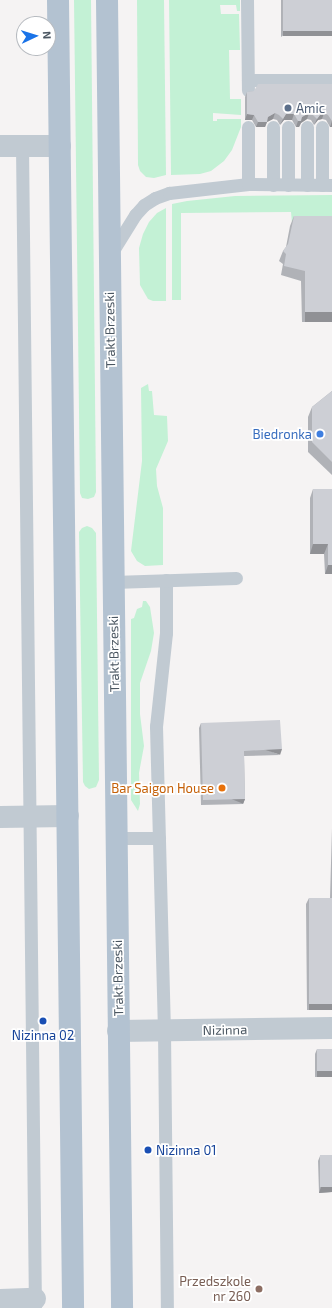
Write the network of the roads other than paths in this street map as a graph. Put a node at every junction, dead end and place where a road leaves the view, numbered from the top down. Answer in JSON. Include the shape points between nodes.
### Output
{"nodes":[{"id":1,"x":58,"y":0,"type":"edge"},
{"id":2,"x":107,"y":0,"type":"edge"},
{"id":3,"x":248,"y":0,"type":"edge"},
{"id":4,"x":325,"y":83,"type":"edge"},
{"id":5,"x":248,"y":127,"type":"dead end"},
{"id":6,"x":273,"y":127,"type":"dead end"},
{"id":7,"x":288,"y":127,"type":"dead end"},
{"id":8,"x":307,"y":127,"type":"dead end"},
{"id":9,"x":322,"y":127,"type":"dead end"},
{"id":10,"x":0,"y":146,"type":"edge"},
{"id":11,"x":22,"y":146,"type":"junction"},
{"id":12,"x":60,"y":146,"type":"junction"},
{"id":13,"x":248,"y":184,"type":"junction"},
{"id":14,"x":273,"y":184,"type":"junction"},
{"id":15,"x":288,"y":185,"type":"junction"},
{"id":16,"x":307,"y":185,"type":"junction"},
{"id":17,"x":327,"y":185,"type":"edge"},
{"id":18,"x":110,"y":255,"type":"junction"},
{"id":19,"x":236,"y":578,"type":"dead end"},
{"id":20,"x":166,"y":580,"type":"junction"},
{"id":21,"x":113,"y":582,"type":"junction"},
{"id":22,"x":30,"y":816,"type":"junction"},
{"id":23,"x":68,"y":816,"type":"junction"},
{"id":24,"x":0,"y":817,"type":"edge"},
{"id":25,"x":116,"y":838,"type":"junction"},
{"id":26,"x":159,"y":838,"type":"junction"},
{"id":27,"x":332,"y":1028,"type":"edge"},
{"id":28,"x":118,"y":1031,"type":"junction"},
{"id":29,"x":164,"y":1031,"type":"junction"},
{"id":30,"x":0,"y":1300,"type":"edge"},
{"id":31,"x":35,"y":1304,"type":"edge"},
{"id":32,"x":73,"y":1308,"type":"edge"},
{"id":33,"x":122,"y":1308,"type":"edge"},
{"id":34,"x":167,"y":1308,"type":"edge"}],
"edges":[{"from":1,"to":12,"type":"main road"},
{"from":2,"to":18,"type":"main road","name":"Trakt Brzeski"},
{"from":3,"to":4,"type":"lane","via":[[248,85]]},
{"from":5,"to":13,"type":"lane"},
{"from":6,"to":14,"type":"lane"},
{"from":7,"to":15,"type":"lane"},
{"from":8,"to":16,"type":"lane"},
{"from":9,"to":17,"type":"lane"},
{"from":10,"to":11,"type":"street"},
{"from":11,"to":12,"type":"street"},
{"from":11,"to":22,"type":"lane"},
{"from":12,"to":23,"type":"main road"},
{"from":13,"to":14,"type":"lane"},
{"from":13,"to":18,"type":"lane","via":[[168,193],[154,198],[135,215]]},
{"from":14,"to":15,"type":"lane"},
{"from":15,"to":16,"type":"lane"},
{"from":16,"to":17,"type":"lane"},
{"from":18,"to":21,"type":"main road","name":"Trakt Brzeski"},
{"from":19,"to":20,"type":"lane"},
{"from":20,"to":21,"type":"lane"},
{"from":20,"to":26,"type":"lane","via":[[166,633],[156,726]]},
{"from":21,"to":25,"type":"main road","name":"Trakt Brzeski"},
{"from":22,"to":23,"type":"street"},
{"from":22,"to":24,"type":"street"},
{"from":22,"to":31,"type":"lane"},
{"from":23,"to":32,"type":"main road"},
{"from":25,"to":26,"type":"lane"},
{"from":25,"to":28,"type":"main road","name":"Trakt Brzeski"},
{"from":26,"to":29,"type":"lane"},
{"from":27,"to":29,"type":"street","name":"Nizinna"},
{"from":28,"to":29,"type":"street","name":"Nizinna"},
{"from":28,"to":33,"type":"main road","name":"Trakt Brzeski"},
{"from":29,"to":34,"type":"lane"},
{"from":30,"to":31,"type":"street"}]}
